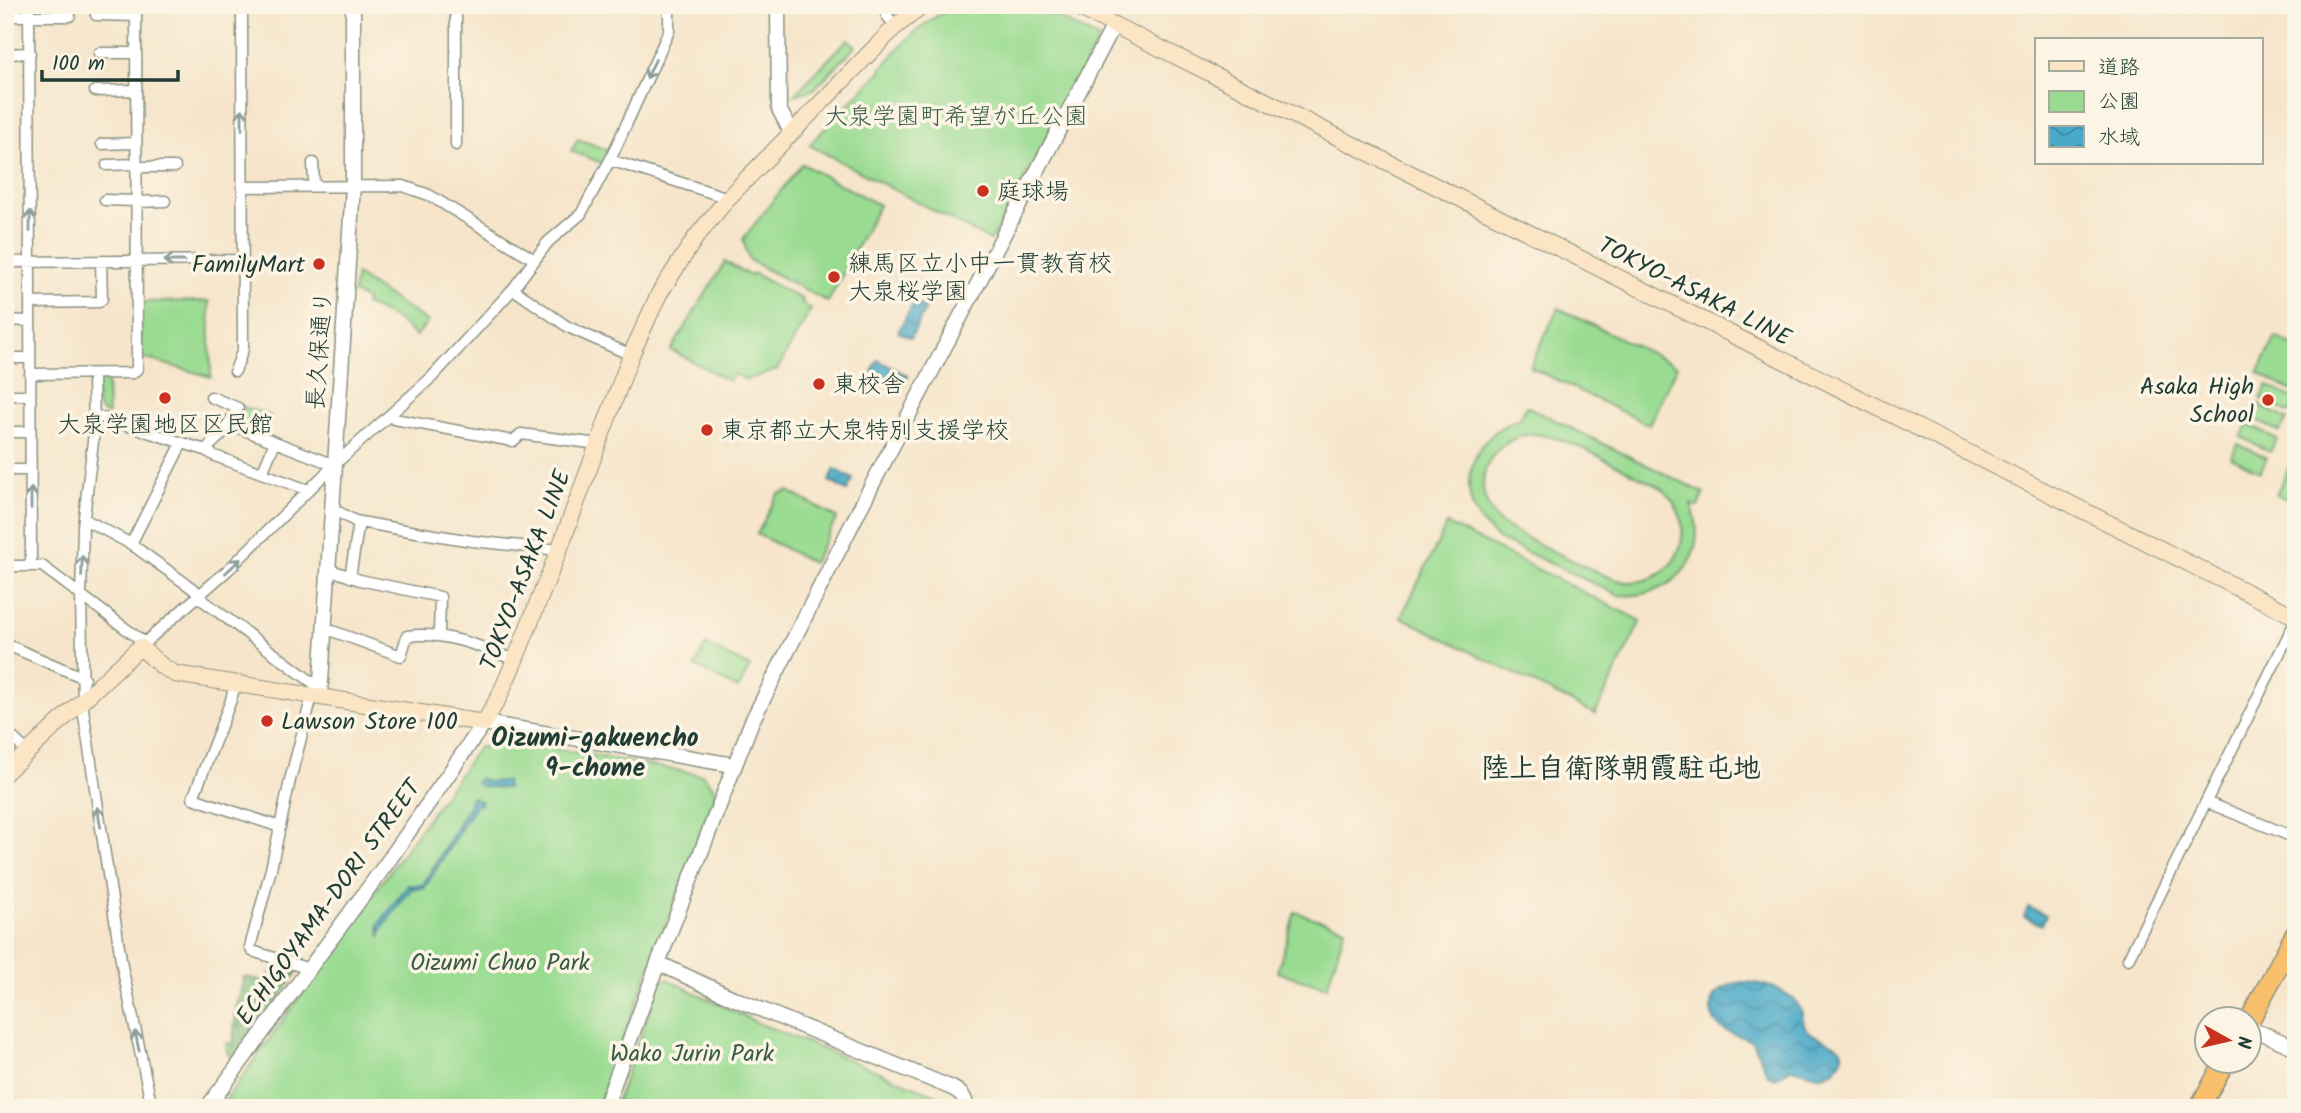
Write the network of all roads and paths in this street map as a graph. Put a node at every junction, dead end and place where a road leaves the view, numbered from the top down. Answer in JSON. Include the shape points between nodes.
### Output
{"nodes":[{"id":1,"x":242,"y":5,"type":"edge"},
{"id":2,"x":353,"y":5,"type":"edge"},
{"id":3,"x":456,"y":5,"type":"edge"},
{"id":4,"x":669,"y":5,"type":"edge"},
{"id":5,"x":778,"y":5,"type":"edge"},
{"id":6,"x":887,"y":5,"type":"edge"},
{"id":7,"x":924,"y":5,"type":"edge"},
{"id":8,"x":1074,"y":5,"type":"edge"},
{"id":9,"x":136,"y":10,"type":"edge"},
{"id":10,"x":29,"y":11,"type":"edge"},
{"id":11,"x":96,"y":15,"type":"dead end"},
{"id":12,"x":5,"y":16,"type":"edge"},
{"id":13,"x":70,"y":16,"type":"dead end"},
{"id":14,"x":1114,"y":25,"type":"junction"},
{"id":15,"x":896,"y":26,"type":"junction"},
{"id":16,"x":30,"y":53,"type":"junction"},
{"id":17,"x":99,"y":53,"type":"dead end"},
{"id":18,"x":136,"y":53,"type":"junction"},
{"id":19,"x":5,"y":54,"type":"edge"},
{"id":20,"x":136,"y":90,"type":"junction"},
{"id":21,"x":95,"y":91,"type":"dead end"},
{"id":22,"x":791,"y":132,"type":"junction"},
{"id":23,"x":102,"y":144,"type":"dead end"},
{"id":24,"x":136,"y":144,"type":"junction"},
{"id":25,"x":456,"y":145,"type":"dead end"},
{"id":26,"x":610,"y":160,"type":"junction"},
{"id":27,"x":313,"y":163,"type":"dead end"},
{"id":28,"x":107,"y":164,"type":"dead end"},
{"id":29,"x":136,"y":166,"type":"junction"},
{"id":30,"x":175,"y":167,"type":"dead end"},
{"id":31,"x":313,"y":186,"type":"junction"},
{"id":32,"x":353,"y":186,"type":"junction"},
{"id":33,"x":242,"y":187,"type":"junction"},
{"id":34,"x":728,"y":198,"type":"junction"},
{"id":35,"x":105,"y":200,"type":"dead end"},
{"id":36,"x":136,"y":201,"type":"junction"},
{"id":37,"x":165,"y":201,"type":"dead end"},
{"id":38,"x":243,"y":260,"type":"junction"},
{"id":39,"x":534,"y":260,"type":"junction"},
{"id":40,"x":5,"y":261,"type":"edge"},
{"id":41,"x":30,"y":261,"type":"junction"},
{"id":42,"x":101,"y":261,"type":"junction"},
{"id":43,"x":137,"y":261,"type":"junction"},
{"id":44,"x":513,"y":289,"type":"junction"},
{"id":45,"x":30,"y":303,"type":"junction"},
{"id":46,"x":5,"y":320,"type":"edge"},
{"id":47,"x":30,"y":321,"type":"junction"},
{"id":48,"x":631,"y":355,"type":"junction"},
{"id":49,"x":5,"y":358,"type":"edge"},
{"id":50,"x":30,"y":358,"type":"junction"},
{"id":51,"x":235,"y":371,"type":"dead end"},
{"id":52,"x":30,"y":374,"type":"junction"},
{"id":53,"x":93,"y":374,"type":"junction"},
{"id":54,"x":5,"y":395,"type":"edge"},
{"id":55,"x":30,"y":395,"type":"junction"},
{"id":56,"x":211,"y":397,"type":"dead end"},
{"id":57,"x":94,"y":415,"type":"junction"},
{"id":58,"x":391,"y":415,"type":"junction"},
{"id":59,"x":229,"y":424,"type":"junction"},
{"id":60,"x":5,"y":432,"type":"edge"},
{"id":61,"x":30,"y":432,"type":"junction"},
{"id":62,"x":275,"y":442,"type":"junction"},
{"id":63,"x":182,"y":443,"type":"junction"},
{"id":64,"x":598,"y":444,"type":"junction"},
{"id":65,"x":205,"y":450,"type":"junction"},
{"id":66,"x":334,"y":465,"type":"junction"},
{"id":67,"x":5,"y":470,"type":"edge"},
{"id":68,"x":31,"y":470,"type":"junction"},
{"id":69,"x":262,"y":473,"type":"junction"},
{"id":70,"x":308,"y":491,"type":"junction"},
{"id":71,"x":331,"y":508,"type":"junction"},
{"id":72,"x":84,"y":519,"type":"junction"},
{"id":73,"x":359,"y":522,"type":"junction"},
{"id":74,"x":131,"y":544,"type":"junction"},
{"id":75,"x":559,"y":550,"type":"junction"},
{"id":76,"x":5,"y":566,"type":"edge"},
{"id":77,"x":31,"y":566,"type":"junction"},
{"id":78,"x":328,"y":569,"type":"junction"},
{"id":79,"x":350,"y":577,"type":"junction"},
{"id":80,"x":81,"y":595,"type":"junction"},
{"id":81,"x":199,"y":595,"type":"junction"},
{"id":82,"x":2296,"y":619,"type":"edge"},
{"id":83,"x":324,"y":628,"type":"junction"},
{"id":84,"x":439,"y":635,"type":"junction"},
{"id":85,"x":5,"y":644,"type":"edge"},
{"id":86,"x":143,"y":645,"type":"junction"},
{"id":87,"x":515,"y":660,"type":"junction"},
{"id":88,"x":84,"y":678,"type":"junction"},
{"id":89,"x":234,"y":684,"type":"junction"},
{"id":90,"x":317,"y":694,"type":"junction"},
{"id":91,"x":83,"y":701,"type":"junction"},
{"id":92,"x":484,"y":723,"type":"junction"},
{"id":93,"x":5,"y":731,"type":"edge"},
{"id":94,"x":28,"y":752,"type":"junction"},
{"id":95,"x":734,"y":765,"type":"junction"},
{"id":96,"x":5,"y":773,"type":"edge"},
{"id":97,"x":2206,"y":802,"type":"junction"},
{"id":98,"x":280,"y":827,"type":"junction"},
{"id":99,"x":2296,"y":838,"type":"edge"},
{"id":100,"x":2296,"y":933,"type":"edge"},
{"id":101,"x":2296,"y":951,"type":"edge"},
{"id":102,"x":2128,"y":959,"type":"dead end"},
{"id":103,"x":658,"y":963,"type":"junction"},
{"id":104,"x":308,"y":970,"type":"junction"},
{"id":105,"x":2262,"y":1005,"type":"edge"},
{"id":106,"x":2262,"y":1009,"type":"edge"},
{"id":107,"x":2262,"y":1035,"type":"edge"},
{"id":108,"x":2296,"y":1048,"type":"edge"},
{"id":109,"x":2219,"y":1074,"type":"edge"},
{"id":110,"x":2228,"y":1074,"type":"edge"},
{"id":111,"x":5,"y":1096,"type":"edge"},
{"id":112,"x":11,"y":1108,"type":"edge"},
{"id":113,"x":152,"y":1108,"type":"edge"},
{"id":114,"x":207,"y":1108,"type":"edge"},
{"id":115,"x":605,"y":1108,"type":"edge"},
{"id":116,"x":966,"y":1108,"type":"edge"},
{"id":117,"x":2199,"y":1108,"type":"edge"},
{"id":118,"x":2209,"y":1108,"type":"edge"}],
"edges":[{"from":33,"to":1,"type":"street","one_way":true},
{"from":2,"to":32,"type":"street","name":"長久保通り"},
{"from":3,"to":25,"type":"street"},
{"from":4,"to":26,"type":"street","one_way":true,"via":[[669,31]]},
{"from":5,"to":22,"type":"street","via":[[779,109]]},
{"from":6,"to":15,"type":"street","via":[[887,16]]},
{"from":7,"to":15,"type":"main road","name":"TOKYO-ASAKA LINE"},
{"from":8,"to":14,"type":"main road","name":"TOKYO-ASAKA LINE"},
{"from":9,"to":11,"type":"street"},
{"from":9,"to":18,"type":"street"},
{"from":10,"to":12,"type":"street"},
{"from":10,"to":13,"type":"street"},
{"from":10,"to":16,"type":"street"},
{"from":14,"to":82,"type":"main road","name":"TOKYO-ASAKA LINE"},
{"from":14,"to":95,"type":"street","via":[[874,481]]},
{"from":15,"to":22,"type":"main road","name":"TOKYO-ASAKA LINE"},
{"from":16,"to":19,"type":"street"},
{"from":41,"to":16,"type":"street","one_way":true},
{"from":17,"to":18,"type":"street"},
{"from":18,"to":20,"type":"street"},
{"from":20,"to":21,"type":"street"},
{"from":20,"to":24,"type":"street"},
{"from":22,"to":34,"type":"main road","name":"TOKYO-ASAKA LINE"},
{"from":23,"to":24,"type":"street"},
{"from":24,"to":29,"type":"street"},
{"from":26,"to":34,"type":"street"},
{"from":26,"to":39,"type":"street","via":[[581,214]]},
{"from":27,"to":31,"type":"street"},
{"from":28,"to":29,"type":"street"},
{"from":29,"to":30,"type":"street"},
{"from":29,"to":36,"type":"street"},
{"from":31,"to":32,"type":"street"},
{"from":31,"to":33,"type":"street"},
{"from":32,"to":39,"type":"street","via":[[403,186],[429,195]]},
{"from":32,"to":66,"type":"street","name":"長久保通り"},
{"from":33,"to":38,"type":"street"},
{"from":34,"to":48,"type":"main road","name":"TOKYO-ASAKA LINE","via":[[659,294]]},
{"from":35,"to":36,"type":"street"},
{"from":36,"to":37,"type":"street"},
{"from":36,"to":43,"type":"street"},
{"from":38,"to":43,"type":"street","one_way":true},
{"from":38,"to":51,"type":"street","via":[[243,349]]},
{"from":39,"to":44,"type":"street"},
{"from":40,"to":41,"type":"street"},
{"from":41,"to":42,"type":"street"},
{"from":41,"to":45,"type":"street"},
{"from":42,"to":43,"type":"street"},
{"from":42,"to":45,"type":"street","via":[[99,302]]},
{"from":43,"to":53,"type":"street","via":[[136,369],[133,373]]},
{"from":44,"to":48,"type":"street","via":[[568,327]]},
{"from":44,"to":58,"type":"street","via":[[454,355]]},
{"from":45,"to":47,"type":"street"},
{"from":46,"to":47,"type":"street"},
{"from":47,"to":50,"type":"street"},
{"from":48,"to":64,"type":"main road","name":"TOKYO-ASAKA LINE"},
{"from":49,"to":50,"type":"street"},
{"from":50,"to":52,"type":"street"},
{"from":52,"to":53,"type":"street"},
{"from":52,"to":55,"type":"street"},
{"from":53,"to":57,"type":"street"},
{"from":54,"to":55,"type":"street"},
{"from":55,"to":61,"type":"street"},
{"from":56,"to":59,"type":"street","via":[[238,407]]},
{"from":57,"to":63,"type":"street"},
{"from":57,"to":72,"type":"street"},
{"from":58,"to":64,"type":"street","via":[[513,441],[521,434]]},
{"from":58,"to":66,"type":"street"},
{"from":59,"to":62,"type":"street"},
{"from":59,"to":65,"type":"street"},
{"from":60,"to":61,"type":"street"},
{"from":61,"to":68,"type":"street"},
{"from":62,"to":66,"type":"street"},
{"from":62,"to":69,"type":"street"},
{"from":63,"to":65,"type":"street"},
{"from":63,"to":74,"type":"street"},
{"from":64,"to":75,"type":"main road","name":"TOKYO-ASAKA LINE"},
{"from":65,"to":69,"type":"street"},
{"from":66,"to":70,"type":"street"},
{"from":66,"to":71,"type":"street","name":"長久保通り"},
{"from":67,"to":68,"type":"street"},
{"from":77,"to":68,"type":"street","one_way":true},
{"from":69,"to":70,"type":"street"},
{"from":81,"to":70,"type":"street","one_way":true},
{"from":71,"to":73,"type":"street"},
{"from":71,"to":78,"type":"street","name":"長久保通り"},
{"from":72,"to":74,"type":"street"},
{"from":80,"to":72,"type":"street","one_way":true},
{"from":73,"to":75,"type":"street"},
{"from":73,"to":79,"type":"street"},
{"from":74,"to":81,"type":"street"},
{"from":75,"to":87,"type":"main road","name":"TOKYO-ASAKA LINE"},
{"from":76,"to":77,"type":"street"},
{"from":77,"to":80,"type":"street","via":[[42,566]]},
{"from":78,"to":79,"type":"street"},
{"from":78,"to":83,"type":"street","name":"長久保通り"},
{"from":79,"to":84,"type":"street","via":[[440,597]]},
{"from":80,"to":86,"type":"street"},
{"from":80,"to":88,"type":"street"},
{"from":81,"to":86,"type":"street"},
{"from":81,"to":90,"type":"street"},
{"from":82,"to":97,"type":"street"},
{"from":83,"to":84,"type":"street","via":[[401,656],[408,635]]},
{"from":83,"to":90,"type":"street","name":"長久保通り"},
{"from":84,"to":87,"type":"street"},
{"from":85,"to":88,"type":"street"},
{"from":86,"to":89,"type":"main road","via":[[168,671]]},
{"from":86,"to":91,"type":"main road"},
{"from":87,"to":92,"type":"main road","name":"TOKYO-ASAKA LINE"},
{"from":88,"to":91,"type":"street"},
{"from":89,"to":90,"type":"main road"},
{"from":89,"to":98,"type":"street","via":[[194,797]]},
{"from":90,"to":92,"type":"main road"},
{"from":90,"to":98,"type":"street"},
{"from":91,"to":94,"type":"main road"},
{"from":113,"to":91,"type":"street","one_way":true,"via":[[122,966]]},
{"from":92,"to":95,"type":"street"},
{"from":92,"to":104,"type":"street","name":"ECHIGOYAMA-DORI STREET"},
{"from":93,"to":94,"type":"street"},
{"from":94,"to":96,"type":"main road"},
{"from":95,"to":103,"type":"street"},
{"from":97,"to":99,"type":"street"},
{"from":97,"to":102,"type":"street"},
{"from":98,"to":104,"type":"street","via":[[251,950]]},
{"from":100,"to":105,"type":"highway"},
{"from":101,"to":106,"type":"highway"},
{"from":103,"to":115,"type":"street"},
{"from":103,"to":116,"type":"street","via":[[956,1091],[965,1099]]},
{"from":104,"to":114,"type":"street","name":"ECHIGOYAMA-DORI STREET"},
{"from":107,"to":108,"type":"street"},
{"from":109,"to":117,"type":"highway"},
{"from":110,"to":118,"type":"highway"},
{"from":111,"to":112,"type":"street"}]}
